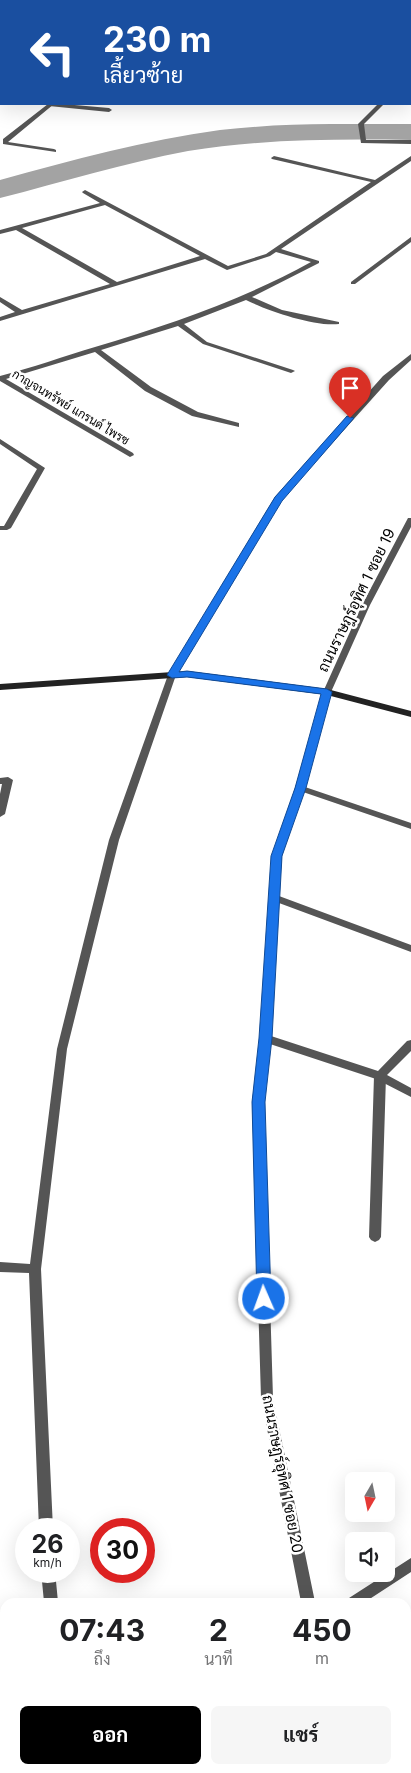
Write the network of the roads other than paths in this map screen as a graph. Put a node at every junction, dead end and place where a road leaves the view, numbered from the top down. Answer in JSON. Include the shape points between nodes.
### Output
{"nodes":[{"id":1,"x":49,"y":105,"type":"edge"},
{"id":2,"x":60,"y":105,"type":"edge"},
{"id":3,"x":380,"y":105,"type":"edge"},
{"id":4,"x":109,"y":110,"type":"dead end"},
{"id":5,"x":411,"y":142,"type":"edge"},
{"id":6,"x":54,"y":151,"type":"dead end"},
{"id":7,"x":274,"y":158,"type":"dead end"},
{"id":8,"x":411,"y":158,"type":"edge"},
{"id":9,"x":376,"y":182,"type":"junction"},
{"id":10,"x":85,"y":192,"type":"dead end"},
{"id":11,"x":106,"y":203,"type":"junction"},
{"id":12,"x":16,"y":227,"type":"junction"},
{"id":13,"x":0,"y":232,"type":"edge"},
{"id":14,"x":411,"y":239,"type":"edge"},
{"id":15,"x":276,"y":250,"type":"junction"},
{"id":16,"x":205,"y":256,"type":"junction"},
{"id":17,"x":353,"y":283,"type":"dead end"},
{"id":18,"x":116,"y":284,"type":"junction"},
{"id":19,"x":248,"y":298,"type":"junction"},
{"id":20,"x":0,"y":299,"type":"edge"},
{"id":21,"x":21,"y":313,"type":"junction"},
{"id":22,"x":0,"y":319,"type":"edge"},
{"id":23,"x":179,"y":323,"type":"junction"},
{"id":24,"x":337,"y":323,"type":"dead end"},
{"id":25,"x":95,"y":349,"type":"junction"},
{"id":26,"x":411,"y":356,"type":"edge"},
{"id":27,"x":291,"y":371,"type":"dead end"},
{"id":28,"x":0,"y":378,"type":"edge"},
{"id":29,"x":236,"y":425,"type":"dead end"},
{"id":30,"x":0,"y":442,"type":"edge"},
{"id":31,"x":130,"y":455,"type":"dead end"},
{"id":32,"x":411,"y":520,"type":"edge"},
{"id":33,"x":0,"y":528,"type":"edge"},
{"id":34,"x":172,"y":675,"type":"junction"},
{"id":35,"x":0,"y":687,"type":"edge"},
{"id":36,"x":327,"y":692,"type":"junction"},
{"id":37,"x":411,"y":714,"type":"edge"},
{"id":38,"x":0,"y":781,"type":"edge"},
{"id":39,"x":300,"y":788,"type":"junction"},
{"id":40,"x":0,"y":814,"type":"edge"},
{"id":41,"x":411,"y":826,"type":"edge"},
{"id":42,"x":275,"y":898,"type":"junction"},
{"id":43,"x":411,"y":949,"type":"edge"},
{"id":44,"x":265,"y":1038,"type":"junction"},
{"id":45,"x":411,"y":1044,"type":"edge"},
{"id":46,"x":380,"y":1076,"type":"junction"},
{"id":47,"x":411,"y":1093,"type":"edge"},
{"id":48,"x":376,"y":1237,"type":"dead end"},
{"id":49,"x":0,"y":1267,"type":"edge"},
{"id":50,"x":35,"y":1269,"type":"junction"},
{"id":51,"x":46,"y":1518,"type":"edge"},
{"id":52,"x":411,"y":1564,"type":"edge"},
{"id":53,"x":49,"y":1583,"type":"edge"},
{"id":54,"x":51,"y":1598,"type":"edge"},
{"id":55,"x":307,"y":1598,"type":"edge"},
{"id":56,"x":360,"y":1598,"type":"edge"}],
"edges":[{"from":1,"to":6,"type":"street","via":[[5,143]]},
{"from":2,"to":4,"type":"street"},
{"from":3,"to":5,"type":"street","via":[[361,124],[363,142]]},
{"from":7,"to":9,"type":"street"},
{"from":8,"to":9,"type":"street"},
{"from":9,"to":15,"type":"street"},
{"from":10,"to":11,"type":"street"},
{"from":11,"to":12,"type":"street"},
{"from":11,"to":16,"type":"street"},
{"from":12,"to":13,"type":"street"},
{"from":12,"to":18,"type":"street"},
{"from":14,"to":17,"type":"street"},
{"from":15,"to":16,"type":"street","via":[[227,268]]},
{"from":15,"to":19,"type":"street","name":"กาญจนทรัพย์ แกรนด์ ไพรซ","via":[[317,262]]},
{"from":16,"to":18,"type":"street"},
{"from":18,"to":21,"type":"street"},
{"from":19,"to":23,"type":"street","name":"กาญจนทรัพย์ แกรนด์ ไพรซ"},
{"from":19,"to":24,"type":"street","via":[[292,315]]},
{"from":20,"to":21,"type":"street"},
{"from":21,"to":22,"type":"street"},
{"from":23,"to":25,"type":"street","name":"กาญจนทรัพย์ แกรนด์ ไพรซ"},
{"from":23,"to":27,"type":"street","via":[[205,343]]},
{"from":25,"to":28,"type":"street","name":"กาญจนทรัพย์ แกรนด์ ไพรซ"},
{"from":25,"to":29,"type":"street","via":[[148,389],[194,414]]},
{"from":26,"to":34,"type":"street","via":[[386,378],[278,499]]},
{"from":28,"to":31,"type":"street","name":"กาญจนทรัพย์ แกรนด์ ไพรซ"},
{"from":30,"to":33,"type":"street","via":[[40,468],[7,528]]},
{"from":32,"to":36,"type":"street","name":"ถนนราษฎร์อุทิศ 1 ซอย 19","via":[[366,605]]},
{"from":34,"to":35,"type":"street"},
{"from":34,"to":36,"type":"street","via":[[187,674]]},
{"from":34,"to":50,"type":"street","via":[[114,840],[62,1049]]},
{"from":36,"to":37,"type":"street"},
{"from":36,"to":39,"type":"street","name":"ถนนราษฎร์อุทิศ 1 ซอย 20"},
{"from":38,"to":40,"type":"street","via":[[8,780]]},
{"from":39,"to":41,"type":"street"},
{"from":39,"to":42,"type":"street","name":"ถนนราษฎร์อุทิศ 1 ซอย 20","via":[[277,856]]},
{"from":42,"to":43,"type":"street"},
{"from":42,"to":44,"type":"street","name":"ถนนราษฎร์อุทิศ 1 ซอย 20"},
{"from":44,"to":46,"type":"street"},
{"from":44,"to":55,"type":"street","name":"ถนนราษฎร์อุทิศ 1 ซอย 20","via":[[258,1102],[267,1398]]},
{"from":45,"to":46,"type":"street"},
{"from":46,"to":47,"type":"street"},
{"from":46,"to":48,"type":"street"},
{"from":49,"to":50,"type":"street"},
{"from":50,"to":51,"type":"street"},
{"from":52,"to":56,"type":"street"},
{"from":53,"to":54,"type":"street"}]}
